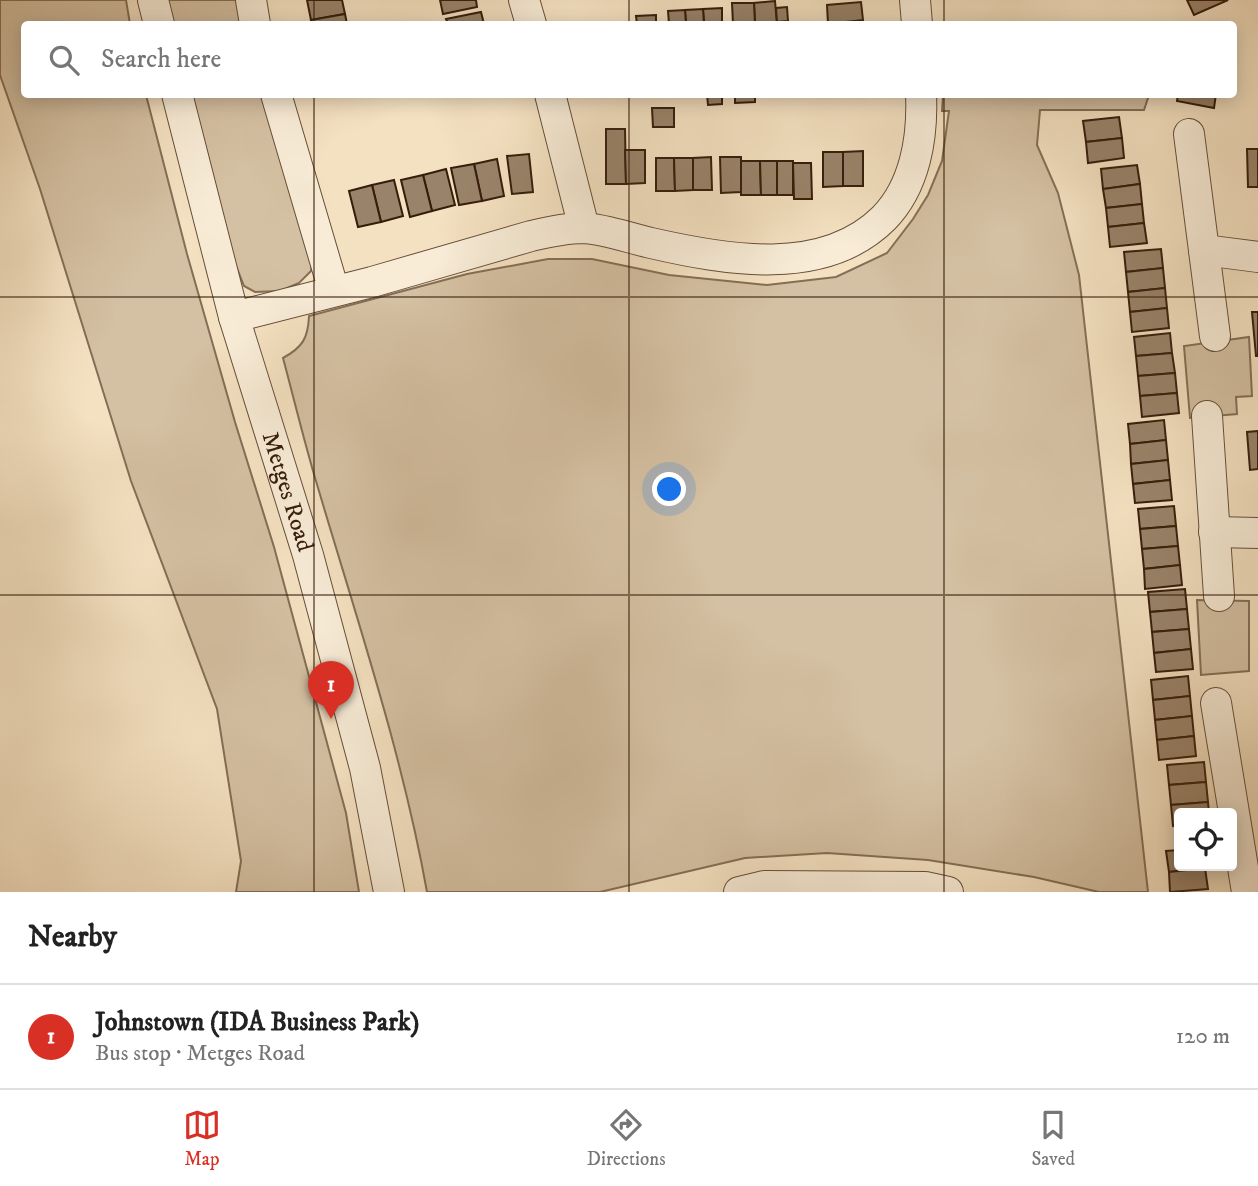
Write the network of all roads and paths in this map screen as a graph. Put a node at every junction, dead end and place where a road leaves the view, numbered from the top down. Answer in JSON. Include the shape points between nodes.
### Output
{"nodes":[{"id":1,"x":153,"y":0,"type":"edge"},
{"id":2,"x":251,"y":0,"type":"edge"},
{"id":3,"x":524,"y":0,"type":"edge"},
{"id":4,"x":915,"y":0,"type":"edge"},
{"id":5,"x":158,"y":21,"type":"edge"},
{"id":6,"x":254,"y":21,"type":"edge"},
{"id":7,"x":530,"y":21,"type":"edge"},
{"id":8,"x":917,"y":21,"type":"edge"},
{"id":9,"x":178,"y":98,"type":"edge"},
{"id":10,"x":277,"y":98,"type":"edge"},
{"id":11,"x":551,"y":98,"type":"edge"},
{"id":12,"x":921,"y":98,"type":"edge"},
{"id":13,"x":1189,"y":134,"type":"dead end"},
{"id":14,"x":584,"y":228,"type":"junction"},
{"id":15,"x":1204,"y":250,"type":"junction"},
{"id":16,"x":1258,"y":257,"type":"edge"},
{"id":17,"x":334,"y":291,"type":"junction"},
{"id":18,"x":234,"y":317,"type":"junction"},
{"id":19,"x":1215,"y":336,"type":"dead end"},
{"id":20,"x":1207,"y":416,"type":"dead end"},
{"id":21,"x":1214,"y":532,"type":"junction"},
{"id":22,"x":1258,"y":533,"type":"edge"},
{"id":23,"x":1219,"y":596,"type":"dead end"},
{"id":24,"x":1216,"y":703,"type":"dead end"},
{"id":25,"x":1248,"y":829,"type":"edge"},
{"id":26,"x":389,"y":892,"type":"edge"},
{"id":27,"x":739,"y":892,"type":"edge"},
{"id":28,"x":948,"y":892,"type":"edge"},
{"id":29,"x":1247,"y":892,"type":"edge"}],
"edges":[{"from":1,"to":5,"type":"street"},
{"from":2,"to":6,"type":"street"},
{"from":3,"to":7,"type":"street"},
{"from":4,"to":8,"type":"street"},
{"from":9,"to":18,"type":"street","name":"Metges Road"},
{"from":10,"to":17,"type":"street"},
{"from":11,"to":14,"type":"street"},
{"from":12,"to":14,"type":"street","via":[[920,140],[904,191],[873,229],[827,252],[769,260],[733,257]]},
{"from":13,"to":15,"type":"street"},
{"from":14,"to":17,"type":"street","via":[[531,236]]},
{"from":15,"to":16,"type":"street"},
{"from":15,"to":19,"type":"street"},
{"from":17,"to":18,"type":"street"},
{"from":18,"to":26,"type":"street","name":"Metges Road","via":[[322,608],[365,768]]},
{"from":20,"to":21,"type":"street"},
{"from":21,"to":22,"type":"street"},
{"from":21,"to":23,"type":"street"},
{"from":24,"to":25,"type":"street"},
{"from":25,"to":29,"type":"street"},
{"from":27,"to":28,"type":"street","via":[[764,886],[925,887]]}]}
